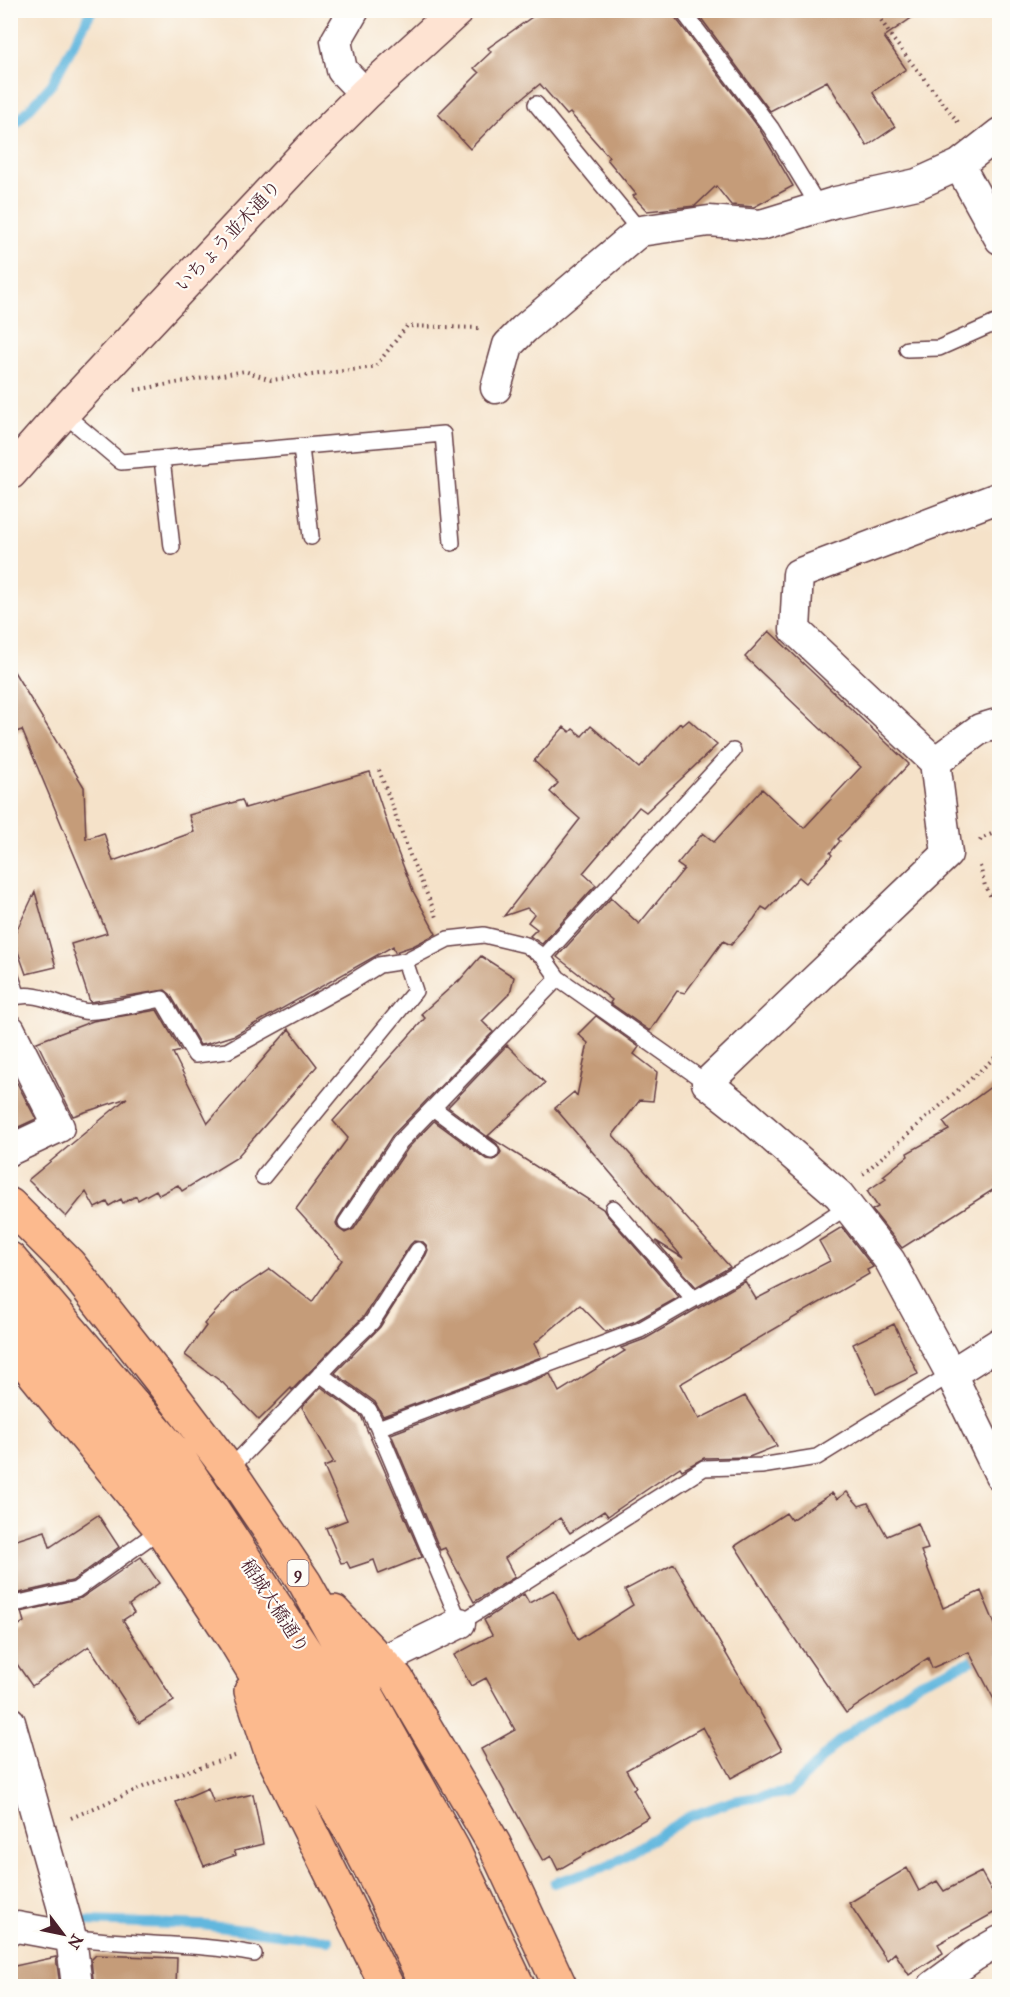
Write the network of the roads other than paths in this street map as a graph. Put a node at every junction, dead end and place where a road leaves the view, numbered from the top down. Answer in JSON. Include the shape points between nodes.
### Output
{"nodes":[{"id":1,"x":354,"y":10,"type":"edge"},
{"id":2,"x":457,"y":10,"type":"edge"},
{"id":3,"x":682,"y":10,"type":"edge"},
{"id":4,"x":365,"y":94,"type":"junction"},
{"id":5,"x":536,"y":104,"type":"dead end"},
{"id":6,"x":979,"y":148,"type":"edge"},
{"id":7,"x":819,"y":207,"type":"junction"},
{"id":8,"x":640,"y":231,"type":"junction"},
{"id":9,"x":999,"y":239,"type":"edge"},
{"id":10,"x":999,"y":321,"type":"edge"},
{"id":11,"x":907,"y":349,"type":"dead end"},
{"id":12,"x":496,"y":388,"type":"dead end"},
{"id":13,"x":63,"y":413,"type":"junction"},
{"id":14,"x":300,"y":447,"type":"junction"},
{"id":15,"x":162,"y":459,"type":"junction"},
{"id":16,"x":10,"y":473,"type":"edge"},
{"id":17,"x":999,"y":497,"type":"edge"},
{"id":18,"x":311,"y":537,"type":"dead end"},
{"id":19,"x":452,"y":543,"type":"dead end"},
{"id":20,"x":172,"y":547,"type":"dead end"},
{"id":21,"x":999,"y":723,"type":"edge"},
{"id":22,"x":733,"y":751,"type":"dead end"},
{"id":23,"x":935,"y":762,"type":"junction"},
{"id":24,"x":543,"y":957,"type":"junction"},
{"id":25,"x":405,"y":961,"type":"junction"},
{"id":26,"x":10,"y":974,"type":"edge"},
{"id":27,"x":558,"y":978,"type":"junction"},
{"id":28,"x":14,"y":998,"type":"edge"},
{"id":29,"x":10,"y":1030,"type":"edge"},
{"id":30,"x":707,"y":1083,"type":"junction"},
{"id":31,"x":434,"y":1108,"type":"junction"},
{"id":32,"x":10,"y":1150,"type":"edge"},
{"id":33,"x":491,"y":1151,"type":"dead end"},
{"id":34,"x":263,"y":1177,"type":"dead end"},
{"id":35,"x":844,"y":1201,"type":"junction"},
{"id":36,"x":10,"y":1205,"type":"edge"},
{"id":37,"x":613,"y":1208,"type":"dead end"},
{"id":38,"x":346,"y":1223,"type":"dead end"},
{"id":39,"x":418,"y":1250,"type":"dead end"},
{"id":40,"x":10,"y":1259,"type":"edge"},
{"id":41,"x":10,"y":1299,"type":"edge"},
{"id":42,"x":694,"y":1299,"type":"junction"},
{"id":43,"x":999,"y":1343,"type":"edge"},
{"id":44,"x":10,"y":1344,"type":"edge"},
{"id":45,"x":320,"y":1374,"type":"junction"},
{"id":46,"x":951,"y":1374,"type":"junction"},
{"id":47,"x":378,"y":1428,"type":"junction"},
{"id":48,"x":229,"y":1470,"type":"junction"},
{"id":49,"x":999,"y":1475,"type":"edge"},
{"id":50,"x":161,"y":1529,"type":"junction"},
{"id":51,"x":305,"y":1583,"type":"junction"},
{"id":52,"x":10,"y":1605,"type":"edge"},
{"id":53,"x":460,"y":1623,"type":"junction"},
{"id":54,"x":234,"y":1639,"type":"junction"},
{"id":55,"x":382,"y":1661,"type":"junction"},
{"id":56,"x":10,"y":1722,"type":"edge"},
{"id":57,"x":10,"y":1930,"type":"edge"},
{"id":58,"x":70,"y":1937,"type":"junction"},
{"id":59,"x":999,"y":1941,"type":"edge"},
{"id":60,"x":254,"y":1954,"type":"dead end"},
{"id":61,"x":77,"y":1986,"type":"edge"},
{"id":62,"x":387,"y":1986,"type":"edge"},
{"id":63,"x":427,"y":1986,"type":"edge"},
{"id":64,"x":458,"y":1986,"type":"edge"},
{"id":65,"x":488,"y":1986,"type":"edge"},
{"id":66,"x":518,"y":1986,"type":"edge"},
{"id":67,"x":560,"y":1986,"type":"edge"},
{"id":68,"x":933,"y":1986,"type":"edge"}],
"edges":[{"from":1,"to":4,"type":"street","via":[[336,41],[342,70]]},
{"from":2,"to":4,"type":"street","name":"いちょう並木通り"},
{"from":3,"to":7,"type":"lane","via":[[771,128]]},
{"from":4,"to":13,"type":"street","name":"いちょう並木通り"},
{"from":5,"to":8,"type":"lane"},
{"from":6,"to":7,"type":"street","via":[[917,184]]},
{"from":6,"to":9,"type":"street"},
{"from":7,"to":8,"type":"street","via":[[760,225],[709,221]]},
{"from":8,"to":12,"type":"street","via":[[508,345]]},
{"from":10,"to":11,"type":"lane","via":[[939,348]]},
{"from":13,"to":15,"type":"lane","via":[[121,462]]},
{"from":13,"to":16,"type":"street","name":"いちょう並木通り"},
{"from":14,"to":15,"type":"lane"},
{"from":14,"to":18,"type":"lane"},
{"from":14,"to":19,"type":"lane","via":[[443,434]]},
{"from":15,"to":20,"type":"lane"},
{"from":17,"to":23,"type":"street","via":[[798,574],[795,630]]},
{"from":21,"to":23,"type":"street","via":[[980,729]]},
{"from":22,"to":24,"type":"lane"},
{"from":23,"to":30,"type":"street","via":[[947,854]]},
{"from":24,"to":25,"type":"lane","via":[[526,945],[484,935],[448,939]]},
{"from":24,"to":27,"type":"lane"},
{"from":25,"to":28,"type":"lane","via":[[379,965],[227,1051],[195,1055],[162,999],[85,1012],[48,999]]},
{"from":25,"to":34,"type":"lane","via":[[415,991]]},
{"from":26,"to":28,"type":"lane"},
{"from":27,"to":30,"type":"lane"},
{"from":27,"to":31,"type":"lane"},
{"from":29,"to":32,"type":"street","via":[[59,1127]]},
{"from":30,"to":35,"type":"street"},
{"from":31,"to":33,"type":"lane"},
{"from":31,"to":38,"type":"lane","via":[[400,1142]]},
{"from":35,"to":42,"type":"lane","via":[[795,1241]]},
{"from":35,"to":46,"type":"street","via":[[890,1261]]},
{"from":36,"to":48,"type":"main road","number":"9","via":[[69,1264]]},
{"from":37,"to":42,"type":"lane"},
{"from":39,"to":45,"type":"lane","via":[[372,1322]]},
{"from":40,"to":65,"type":"main road","name":"稲城大橋通り","number":"9","via":[[179,1458],[372,1754]]},
{"from":41,"to":64,"type":"main road","name":"稲城大橋通り","via":[[100,1404],[178,1505],[264,1632],[344,1762]]},
{"from":42,"to":47,"type":"lane","via":[[640,1330]]},
{"from":43,"to":46,"type":"street"},
{"from":44,"to":50,"type":"main road"},
{"from":45,"to":47,"type":"lane","via":[[369,1410]]},
{"from":45,"to":48,"type":"lane"},
{"from":46,"to":49,"type":"street"},
{"from":46,"to":53,"type":"lane","via":[[817,1457],[761,1466],[704,1468]]},
{"from":47,"to":53,"type":"lane"},
{"from":48,"to":51,"type":"main road","number":"9"},
{"from":50,"to":52,"type":"lane","via":[[76,1590]]},
{"from":50,"to":54,"type":"main road"},
{"from":51,"to":55,"type":"main road"},
{"from":51,"to":66,"type":"main road","number":"9","via":[[453,1849]]},
{"from":53,"to":55,"type":"street"},
{"from":54,"to":62,"type":"main road","via":[[272,1752]]},
{"from":54,"to":63,"type":"main road","via":[[352,1833]]},
{"from":55,"to":67,"type":"main road","via":[[494,1844]]},
{"from":56,"to":58,"type":"street"},
{"from":57,"to":58,"type":"street","via":[[17,1927]]},
{"from":58,"to":60,"type":"lane"},
{"from":58,"to":61,"type":"street"},
{"from":59,"to":68,"type":"street"}]}
